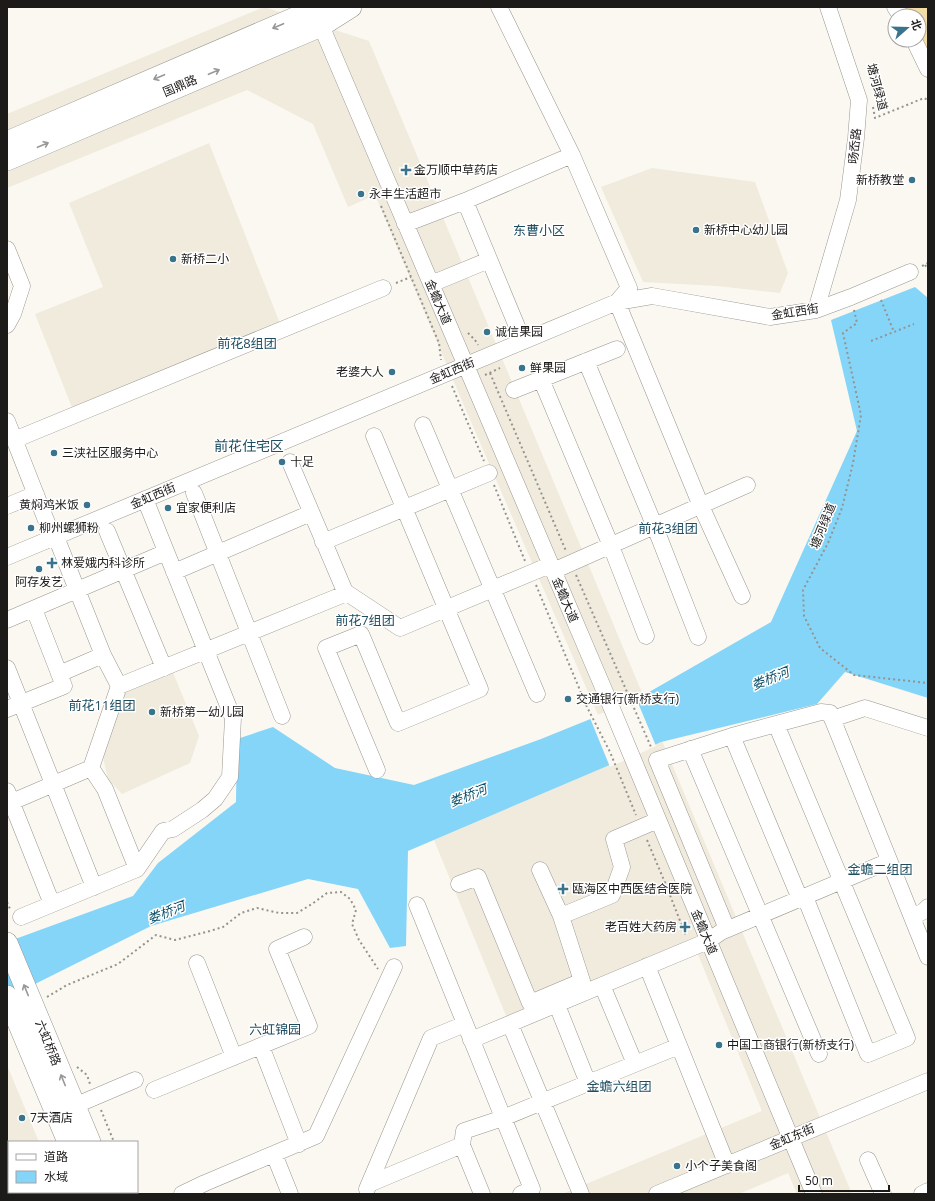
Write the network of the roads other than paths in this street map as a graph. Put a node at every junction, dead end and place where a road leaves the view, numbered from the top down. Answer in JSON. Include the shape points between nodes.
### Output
{"nodes":[{"id":1,"x":351,"y":7,"type":"edge"},
{"id":2,"x":498,"y":7,"type":"edge"},
{"id":3,"x":828,"y":7,"type":"edge"},
{"id":4,"x":317,"y":12,"type":"edge"},
{"id":5,"x":918,"y":48,"type":"edge"},
{"id":6,"x":928,"y":69,"type":"edge"},
{"id":7,"x":7,"y":142,"type":"edge"},
{"id":8,"x":572,"y":155,"type":"junction"},
{"id":9,"x":7,"y":160,"type":"edge"},
{"id":10,"x":464,"y":201,"type":"junction"},
{"id":11,"x":406,"y":224,"type":"junction"},
{"id":12,"x":7,"y":249,"type":"edge"},
{"id":13,"x":490,"y":260,"type":"junction"},
{"id":14,"x":910,"y":272,"type":"dead end"},
{"id":15,"x":431,"y":284,"type":"junction"},
{"id":16,"x":383,"y":288,"type":"road end"},
{"id":17,"x":617,"y":302,"type":"junction"},
{"id":18,"x":12,"y":307,"type":"edge"},
{"id":19,"x":816,"y":310,"type":"junction"},
{"id":20,"x":7,"y":325,"type":"edge"},
{"id":21,"x":523,"y":341,"type":"junction"},
{"id":22,"x":617,"y":349,"type":"dead end"},
{"id":23,"x":586,"y":361,"type":"junction"},
{"id":24,"x":466,"y":366,"type":"junction"},
{"id":25,"x":541,"y":379,"type":"junction"},
{"id":26,"x":514,"y":390,"type":"dead end"},
{"id":27,"x":7,"y":421,"type":"edge"},
{"id":28,"x":423,"y":425,"type":"dead end"},
{"id":29,"x":374,"y":436,"type":"dead end"},
{"id":30,"x":14,"y":440,"type":"junction"},
{"id":31,"x":290,"y":462,"type":"dead end"},
{"id":32,"x":489,"y":473,"type":"road end"},
{"id":33,"x":748,"y":485,"type":"dead end"},
{"id":34,"x":450,"y":489,"type":"junction"},
{"id":35,"x":194,"y":493,"type":"dead end"},
{"id":36,"x":36,"y":494,"type":"junction"},
{"id":37,"x":146,"y":499,"type":"junction"},
{"id":38,"x":7,"y":506,"type":"edge"},
{"id":39,"x":701,"y":506,"type":"junction"},
{"id":40,"x":404,"y":509,"type":"junction"},
{"id":41,"x":311,"y":513,"type":"junction"},
{"id":42,"x":655,"y":527,"type":"junction"},
{"id":43,"x":107,"y":530,"type":"dead end"},
{"id":44,"x":55,"y":537,"type":"junction"},
{"id":45,"x":324,"y":542,"type":"junction"},
{"id":46,"x":611,"y":546,"type":"junction"},
{"id":47,"x":166,"y":552,"type":"junction"},
{"id":48,"x":217,"y":554,"type":"junction"},
{"id":49,"x":7,"y":557,"type":"edge"},
{"id":50,"x":552,"y":568,"type":"junction"},
{"id":51,"x":124,"y":571,"type":"junction"},
{"id":52,"x":174,"y":572,"type":"junction"},
{"id":53,"x":493,"y":589,"type":"junction"},
{"id":54,"x":78,"y":591,"type":"junction"},
{"id":55,"x":346,"y":594,"type":"junction"},
{"id":56,"x":742,"y":596,"type":"dead end"},
{"id":57,"x":34,"y":609,"type":"junction"},
{"id":58,"x":446,"y":609,"type":"junction"},
{"id":59,"x":7,"y":620,"type":"edge"},
{"id":60,"x":249,"y":633,"type":"junction"},
{"id":61,"x":646,"y":636,"type":"dead end"},
{"id":62,"x":698,"y":637,"type":"dead end"},
{"id":63,"x":206,"y":651,"type":"junction"},
{"id":64,"x":103,"y":655,"type":"junction"},
{"id":65,"x":7,"y":668,"type":"edge"},
{"id":66,"x":164,"y":668,"type":"junction"},
{"id":67,"x":59,"y":674,"type":"junction"},
{"id":68,"x":119,"y":686,"type":"junction"},
{"id":69,"x":537,"y":694,"type":"dead end"},
{"id":70,"x":14,"y":706,"type":"edge"},
{"id":71,"x":282,"y":716,"type":"dead end"},
{"id":72,"x":832,"y":719,"type":"junction"},
{"id":73,"x":776,"y":724,"type":"junction"},
{"id":74,"x":928,"y":728,"type":"edge"},
{"id":75,"x":732,"y":736,"type":"junction"},
{"id":76,"x":690,"y":749,"type":"junction"},
{"id":77,"x":91,"y":768,"type":"junction"},
{"id":78,"x":377,"y":770,"type":"dead end"},
{"id":79,"x":54,"y":784,"type":"junction"},
{"id":80,"x":9,"y":799,"type":"edge"},
{"id":81,"x":658,"y":820,"type":"junction"},
{"id":82,"x":889,"y":861,"type":"junction"},
{"id":83,"x":137,"y":869,"type":"junction"},
{"id":84,"x":540,"y":870,"type":"dead end"},
{"id":85,"x":842,"y":881,"type":"junction"},
{"id":86,"x":459,"y":884,"type":"dead end"},
{"id":87,"x":94,"y":887,"type":"junction"},
{"id":88,"x":802,"y":898,"type":"junction"},
{"id":89,"x":52,"y":904,"type":"junction"},
{"id":90,"x":417,"y":905,"type":"dead end"},
{"id":91,"x":928,"y":907,"type":"edge"},
{"id":92,"x":561,"y":916,"type":"junction"},
{"id":93,"x":760,"y":916,"type":"junction"},
{"id":94,"x":21,"y":917,"type":"dead end"},
{"id":95,"x":912,"y":917,"type":"junction"},
{"id":96,"x":727,"y":929,"type":"junction"},
{"id":97,"x":304,"y":937,"type":"dead end"},
{"id":98,"x":708,"y":941,"type":"junction"},
{"id":99,"x":7,"y":943,"type":"edge"},
{"id":100,"x":928,"y":957,"type":"edge"},
{"id":101,"x":196,"y":963,"type":"dead end"},
{"id":102,"x":647,"y":966,"type":"junction"},
{"id":103,"x":394,"y":967,"type":"dead end"},
{"id":104,"x":602,"y":985,"type":"junction"},
{"id":105,"x":7,"y":996,"type":"edge"},
{"id":106,"x":556,"y":1004,"type":"junction"},
{"id":107,"x":465,"y":1024,"type":"junction"},
{"id":108,"x":510,"y":1024,"type":"junction"},
{"id":109,"x":32,"y":1031,"type":"junction"},
{"id":110,"x":472,"y":1040,"type":"junction"},
{"id":111,"x":261,"y":1046,"type":"junction"},
{"id":112,"x":679,"y":1046,"type":"junction"},
{"id":113,"x":819,"y":1054,"type":"dead end"},
{"id":114,"x":234,"y":1057,"type":"junction"},
{"id":115,"x":635,"y":1064,"type":"junction"},
{"id":116,"x":135,"y":1080,"type":"dead end"},
{"id":117,"x":928,"y":1081,"type":"edge"},
{"id":118,"x":588,"y":1083,"type":"junction"},
{"id":119,"x":154,"y":1090,"type":"dead end"},
{"id":120,"x":543,"y":1102,"type":"junction"},
{"id":121,"x":74,"y":1106,"type":"junction"},
{"id":122,"x":503,"y":1118,"type":"junction"},
{"id":123,"x":790,"y":1138,"type":"junction"},
{"id":124,"x":68,"y":1141,"type":"edge"},
{"id":125,"x":90,"y":1141,"type":"edge"},
{"id":126,"x":299,"y":1144,"type":"junction"},
{"id":127,"x":462,"y":1145,"type":"junction"},
{"id":128,"x":274,"y":1154,"type":"junction"},
{"id":129,"x":868,"y":1160,"type":"dead end"},
{"id":130,"x":727,"y":1165,"type":"junction"},
{"id":131,"x":207,"y":1188,"type":"edge"},
{"id":132,"x":367,"y":1189,"type":"edge"},
{"id":133,"x":928,"y":1191,"type":"edge"},
{"id":134,"x":182,"y":1194,"type":"edge"},
{"id":135,"x":290,"y":1194,"type":"edge"},
{"id":136,"x":482,"y":1194,"type":"edge"},
{"id":137,"x":521,"y":1194,"type":"edge"},
{"id":138,"x":581,"y":1194,"type":"edge"},
{"id":139,"x":657,"y":1194,"type":"edge"},
{"id":140,"x":814,"y":1194,"type":"edge"},
{"id":141,"x":883,"y":1194,"type":"edge"},
{"id":142,"x":922,"y":1194,"type":"edge"}],
"edges":[{"from":1,"to":4,"type":"main road","name":"国鼎路"},
{"from":2,"to":8,"type":"street"},
{"from":3,"to":19,"type":"street","name":"旸岙路","via":[[859,100],[848,200]]},
{"from":4,"to":7,"type":"main road","name":"国鼎路","one_way":true},
{"from":9,"to":4,"type":"main road","name":"国鼎路","one_way":true},
{"from":4,"to":11,"type":"street","name":"金蟾大道"},
{"from":5,"to":6,"type":"street"},
{"from":8,"to":10,"type":"street"},
{"from":8,"to":17,"type":"street","via":[[629,288]]},
{"from":10,"to":11,"type":"street"},
{"from":10,"to":13,"type":"street"},
{"from":11,"to":15,"type":"street","name":"金蟾大道"},
{"from":12,"to":18,"type":"street","via":[[22,286]]},
{"from":13,"to":15,"type":"street"},
{"from":13,"to":21,"type":"street"},
{"from":14,"to":19,"type":"street","name":"金虹西街"},
{"from":15,"to":24,"type":"street","name":"金蟾大道"},
{"from":16,"to":30,"type":"street"},
{"from":17,"to":19,"type":"street","name":"金虹西街","via":[[652,296],[770,317]]},
{"from":17,"to":21,"type":"street","name":"金虹西街"},
{"from":17,"to":39,"type":"street"},
{"from":18,"to":20,"type":"street","via":[[13,314]]},
{"from":21,"to":24,"type":"street","name":"金虹西街"},
{"from":22,"to":23,"type":"street"},
{"from":23,"to":25,"type":"street"},
{"from":23,"to":42,"type":"street"},
{"from":24,"to":37,"type":"street","name":"金虹西街"},
{"from":24,"to":50,"type":"street","name":"金蟾大道"},
{"from":25,"to":26,"type":"street"},
{"from":25,"to":46,"type":"street"},
{"from":27,"to":30,"type":"street"},
{"from":28,"to":34,"type":"street"},
{"from":29,"to":40,"type":"street"},
{"from":30,"to":36,"type":"street"},
{"from":31,"to":41,"type":"street"},
{"from":32,"to":34,"type":"street"},
{"from":33,"to":39,"type":"street"},
{"from":34,"to":40,"type":"street"},
{"from":34,"to":53,"type":"street"},
{"from":35,"to":48,"type":"street"},
{"from":36,"to":38,"type":"street"},
{"from":36,"to":44,"type":"street"},
{"from":37,"to":44,"type":"street","name":"金虹西街"},
{"from":37,"to":47,"type":"street"},
{"from":39,"to":42,"type":"street"},
{"from":39,"to":56,"type":"street"},
{"from":40,"to":45,"type":"street"},
{"from":40,"to":58,"type":"street"},
{"from":41,"to":45,"type":"street"},
{"from":41,"to":48,"type":"street"},
{"from":42,"to":46,"type":"street"},
{"from":42,"to":62,"type":"street"},
{"from":43,"to":51,"type":"street"},
{"from":44,"to":49,"type":"street","name":"金虹西街"},
{"from":44,"to":54,"type":"street"},
{"from":45,"to":55,"type":"street"},
{"from":46,"to":50,"type":"street","via":[[571,564]]},
{"from":46,"to":61,"type":"street"},
{"from":47,"to":51,"type":"street"},
{"from":47,"to":52,"type":"street"},
{"from":48,"to":52,"type":"street"},
{"from":48,"to":60,"type":"street"},
{"from":50,"to":53,"type":"street","via":[[530,573]]},
{"from":50,"to":81,"type":"street","name":"金蟾大道"},
{"from":51,"to":54,"type":"street"},
{"from":51,"to":66,"type":"street"},
{"from":52,"to":63,"type":"street"},
{"from":53,"to":58,"type":"street"},
{"from":53,"to":69,"type":"street"},
{"from":54,"to":57,"type":"street"},
{"from":54,"to":64,"type":"street"},
{"from":55,"to":58,"type":"street","via":[[400,628]]},
{"from":55,"to":60,"type":"street"},
{"from":57,"to":59,"type":"street"},
{"from":57,"to":67,"type":"street"},
{"from":58,"to":78,"type":"street","via":[[480,689],[398,723],[361,634],[326,648]]},
{"from":60,"to":63,"type":"street"},
{"from":60,"to":71,"type":"street"},
{"from":63,"to":66,"type":"street"},
{"from":63,"to":83,"type":"street","via":[[233,718],[230,778],[215,800],[173,829],[163,831]]},
{"from":64,"to":67,"type":"street"},
{"from":64,"to":68,"type":"street"},
{"from":65,"to":70,"type":"street"},
{"from":66,"to":68,"type":"street"},
{"from":67,"to":70,"type":"street","via":[[64,686]]},
{"from":68,"to":77,"type":"street"},
{"from":70,"to":79,"type":"street"},
{"from":72,"to":73,"type":"street","via":[[830,713],[821,712]]},
{"from":72,"to":74,"type":"street","via":[[865,708]]},
{"from":72,"to":82,"type":"street"},
{"from":73,"to":75,"type":"street"},
{"from":73,"to":85,"type":"street"},
{"from":75,"to":76,"type":"street"},
{"from":75,"to":88,"type":"street"},
{"from":76,"to":93,"type":"street"},
{"from":76,"to":96,"type":"street","via":[[657,760]]},
{"from":77,"to":79,"type":"street"},
{"from":77,"to":83,"type":"street","via":[[106,789]]},
{"from":79,"to":80,"type":"street"},
{"from":79,"to":87,"type":"street"},
{"from":80,"to":89,"type":"street"},
{"from":81,"to":92,"type":"street","via":[[614,839],[622,867],[612,895]]},
{"from":81,"to":98,"type":"street","name":"金蟾大道"},
{"from":82,"to":85,"type":"street"},
{"from":82,"to":95,"type":"street"},
{"from":83,"to":87,"type":"street"},
{"from":84,"to":92,"type":"street"},
{"from":85,"to":88,"type":"street"},
{"from":85,"to":88,"type":"street","via":[[908,1038],[868,1054]]},
{"from":86,"to":92,"type":"street","via":[[478,876],[530,1003],[582,981]]},
{"from":87,"to":89,"type":"street"},
{"from":88,"to":93,"type":"street"},
{"from":89,"to":94,"type":"street"},
{"from":90,"to":107,"type":"street"},
{"from":91,"to":95,"type":"street"},
{"from":93,"to":96,"type":"street"},
{"from":93,"to":113,"type":"street"},
{"from":95,"to":100,"type":"street"},
{"from":96,"to":98,"type":"street"},
{"from":97,"to":111,"type":"street","via":[[277,949],[309,1026]]},
{"from":98,"to":102,"type":"street"},
{"from":98,"to":123,"type":"street","name":"金蟾大道"},
{"from":109,"to":99,"type":"main road","name":"六虹桥路","one_way":true},
{"from":101,"to":114,"type":"street"},
{"from":102,"to":104,"type":"street"},
{"from":102,"to":112,"type":"street"},
{"from":103,"to":126,"type":"street","via":[[316,1136]]},
{"from":104,"to":106,"type":"street"},
{"from":104,"to":115,"type":"street"},
{"from":105,"to":109,"type":"main road","name":"六虹桥路"},
{"from":106,"to":108,"type":"street"},
{"from":106,"to":118,"type":"street"},
{"from":107,"to":110,"type":"street"},
{"from":107,"to":132,"type":"street","via":[[431,1038]]},
{"from":108,"to":110,"type":"street"},
{"from":108,"to":120,"type":"street"},
{"from":121,"to":109,"type":"main road","name":"六虹桥路","one_way":true},
{"from":109,"to":124,"type":"main road","name":"六虹桥路"},
{"from":110,"to":122,"type":"street"},
{"from":111,"to":114,"type":"street"},
{"from":111,"to":126,"type":"street"},
{"from":112,"to":115,"type":"street"},
{"from":112,"to":130,"type":"street"},
{"from":114,"to":119,"type":"street"},
{"from":115,"to":118,"type":"street"},
{"from":116,"to":121,"type":"street"},
{"from":117,"to":123,"type":"street","name":"金虹东街"},
{"from":118,"to":120,"type":"street"},
{"from":120,"to":122,"type":"street"},
{"from":120,"to":138,"type":"street"},
{"from":121,"to":125,"type":"main road","name":"六虹桥路"},
{"from":122,"to":127,"type":"street","via":[[464,1132]]},
{"from":122,"to":137,"type":"street","via":[[532,1189]]},
{"from":123,"to":130,"type":"street","name":"金虹东街"},
{"from":123,"to":140,"type":"street","name":"金蟾大道"},
{"from":126,"to":128,"type":"street"},
{"from":127,"to":132,"type":"street"},
{"from":127,"to":136,"type":"street"},
{"from":128,"to":131,"type":"street"},
{"from":128,"to":135,"type":"street"},
{"from":129,"to":141,"type":"street"},
{"from":130,"to":139,"type":"street","name":"金虹东街"},
{"from":131,"to":134,"type":"street"},
{"from":133,"to":142,"type":"street"}]}
